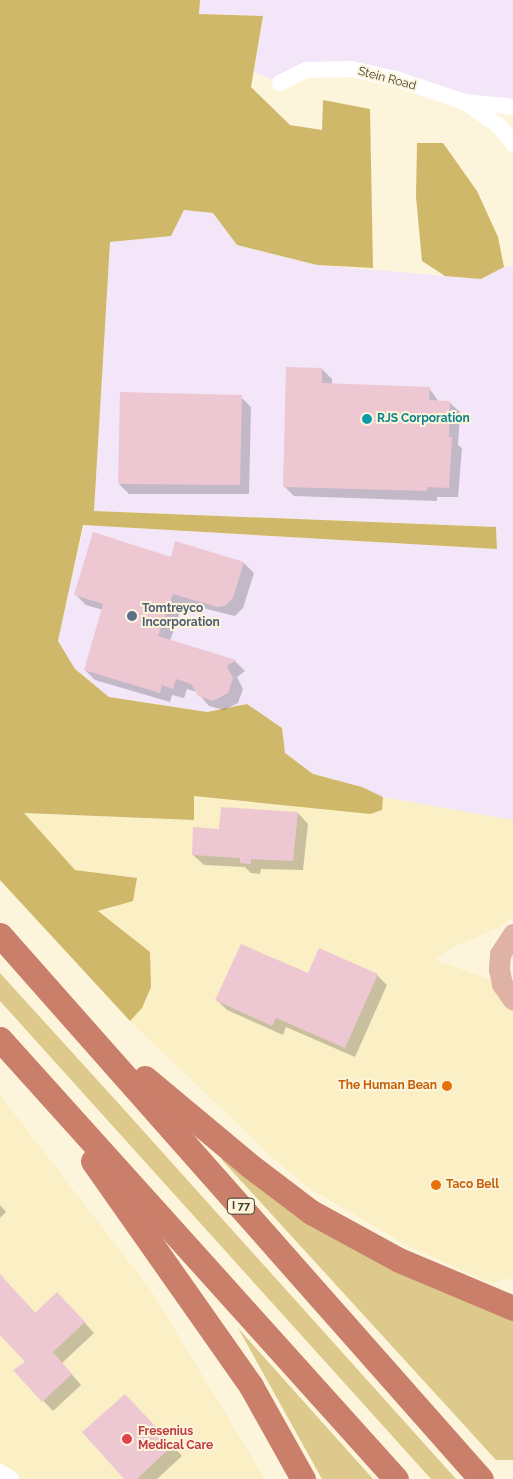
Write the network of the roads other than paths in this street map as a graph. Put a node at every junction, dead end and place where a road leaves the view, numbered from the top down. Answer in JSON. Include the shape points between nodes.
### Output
{"nodes":[{"id":1,"x":280,"y":83,"type":"dead end"},
{"id":2,"x":464,"y":102,"type":"junction"},
{"id":3,"x":513,"y":107,"type":"edge"},
{"id":4,"x":513,"y":144,"type":"edge"},
{"id":5,"x":513,"y":934,"type":"edge"},
{"id":6,"x":0,"y":935,"type":"edge"},
{"id":7,"x":513,"y":1000,"type":"edge"},
{"id":8,"x":75,"y":1018,"type":"junction"},
{"id":9,"x":0,"y":1039,"type":"edge"},
{"id":10,"x":63,"y":1109,"type":"junction"},
{"id":11,"x":513,"y":1308,"type":"edge"},
{"id":12,"x":0,"y":1472,"type":"edge"},
{"id":13,"x":11,"y":1479,"type":"edge"},
{"id":14,"x":303,"y":1479,"type":"edge"},
{"id":15,"x":396,"y":1479,"type":"edge"},
{"id":16,"x":481,"y":1479,"type":"edge"}],
"edges":[{"from":1,"to":2,"type":"street","name":"Stein Road","via":[[306,70],[352,70],[396,79]]},
{"from":2,"to":3,"type":"street","name":"Stein Road"},
{"from":2,"to":4,"type":"street","name":"Stein Road","via":[[499,126]]},
{"from":5,"to":7,"type":"main road","via":[[500,954],[498,969],[502,984]]},
{"from":6,"to":8,"type":"highway","number":"I 77"},
{"from":8,"to":11,"type":"highway","via":[[248,1165],[311,1212],[398,1260]]},
{"from":8,"to":16,"type":"highway","number":"I 77"},
{"from":9,"to":10,"type":"highway"},
{"from":10,"to":14,"type":"highway","via":[[108,1184],[251,1386]]},
{"from":10,"to":15,"type":"highway"},
{"from":12,"to":13,"type":"street"}]}
